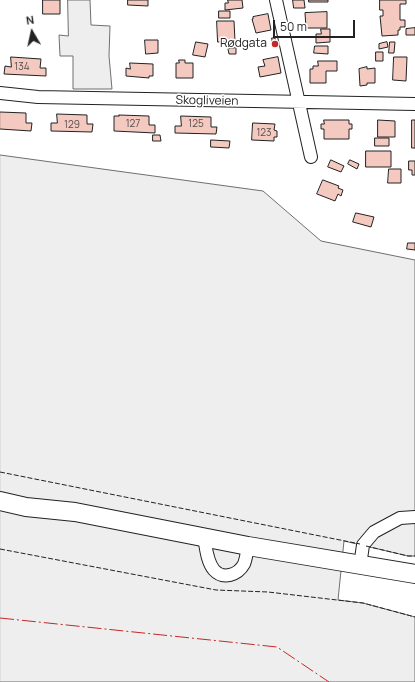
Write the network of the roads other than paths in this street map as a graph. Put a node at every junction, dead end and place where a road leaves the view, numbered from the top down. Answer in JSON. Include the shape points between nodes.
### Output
{"nodes":[{"id":1,"x":276,"y":0,"type":"edge"},
{"id":2,"x":0,"y":93,"type":"edge"},
{"id":3,"x":299,"y":102,"type":"junction"},
{"id":4,"x":415,"y":104,"type":"edge"},
{"id":5,"x":311,"y":157,"type":"dead end"},
{"id":6,"x":0,"y":492,"type":"edge"},
{"id":7,"x":0,"y":501,"type":"edge"},
{"id":8,"x":75,"y":512,"type":"junction"},
{"id":9,"x":415,"y":517,"type":"edge"},
{"id":10,"x":204,"y":537,"type":"junction"},
{"id":11,"x":248,"y":546,"type":"junction"},
{"id":12,"x":360,"y":566,"type":"junction"},
{"id":13,"x":415,"y":574,"type":"edge"}],
"edges":[{"from":1,"to":3,"type":"street"},
{"from":2,"to":3,"type":"street","name":"Skogliveien","via":[[38,97]]},
{"from":3,"to":4,"type":"street","name":"Skogliveien"},
{"from":3,"to":5,"type":"street"},
{"from":6,"to":8,"type":"highway"},
{"from":7,"to":8,"type":"highway"},
{"from":8,"to":10,"type":"highway"},
{"from":9,"to":12,"type":"street","via":[[400,518],[374,532],[363,545]]},
{"from":10,"to":11,"type":"highway"},
{"from":10,"to":11,"type":"street","via":[[214,569],[224,575],[236,573],[241,568]]},
{"from":11,"to":12,"type":"highway"},
{"from":12,"to":13,"type":"highway"}]}
